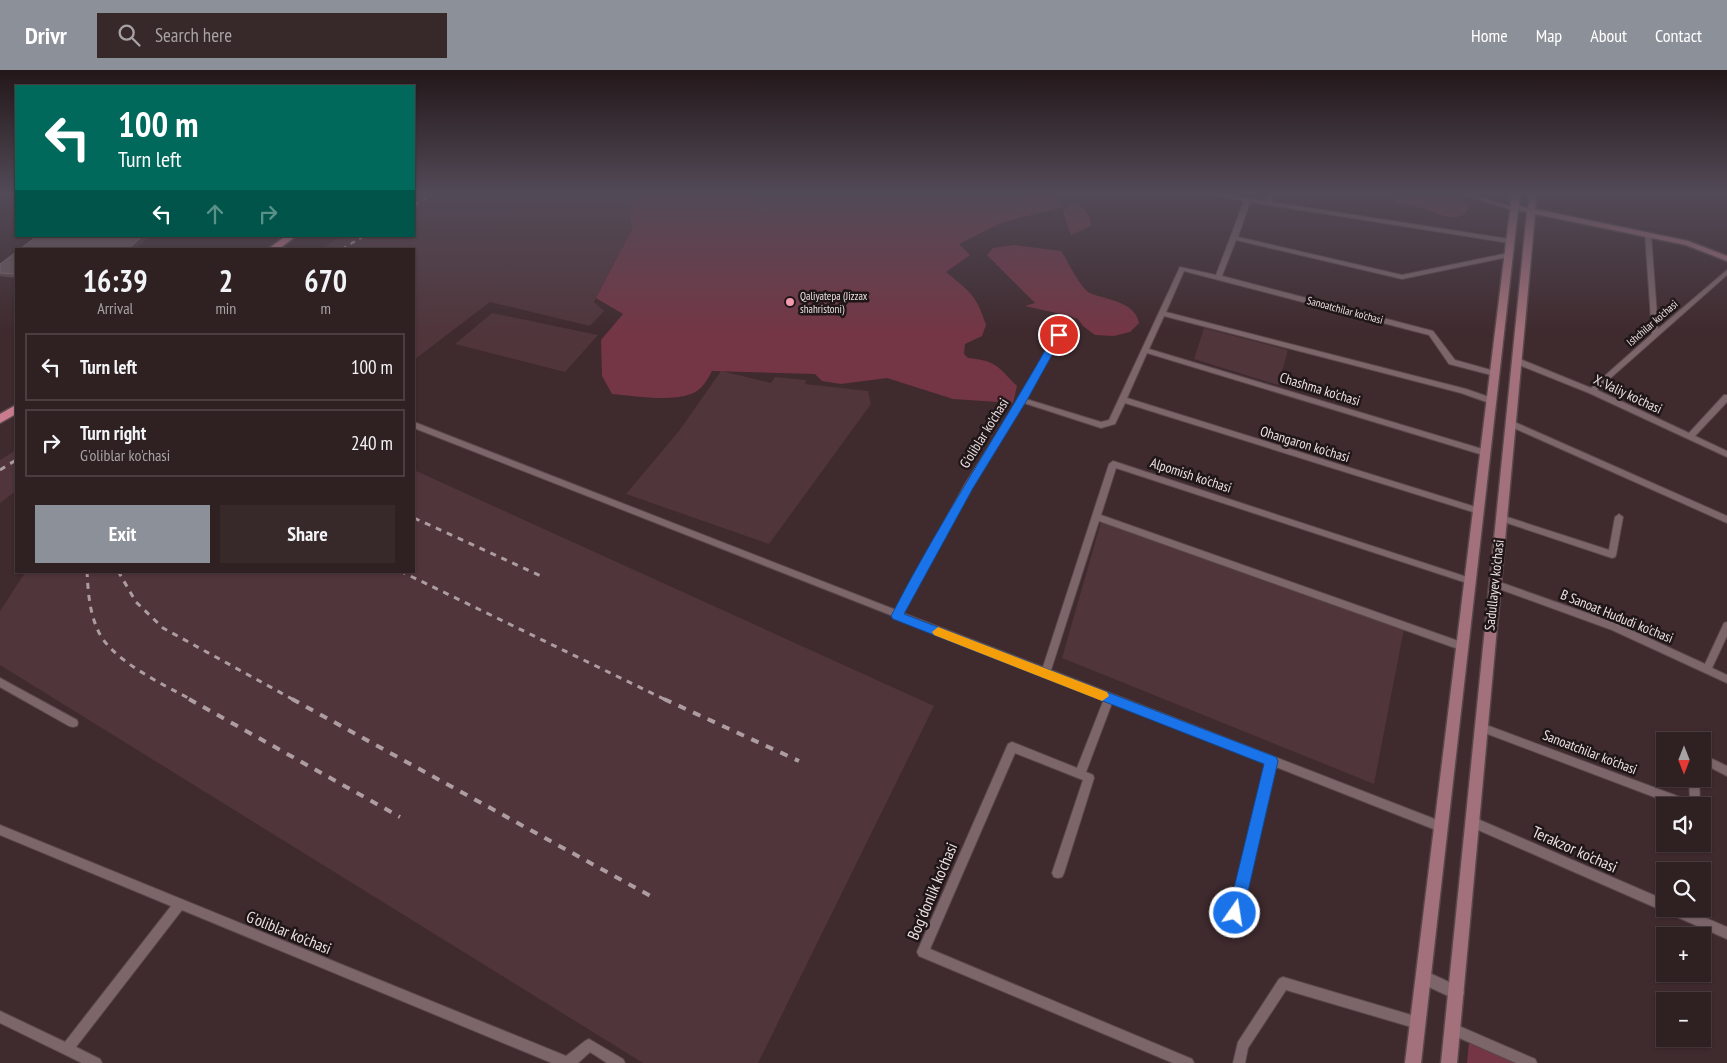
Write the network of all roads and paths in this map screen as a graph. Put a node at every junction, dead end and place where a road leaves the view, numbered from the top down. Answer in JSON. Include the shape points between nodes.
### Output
{"nodes":[{"id":1,"x":285,"y":240,"type":"edge"},
{"id":2,"x":1233,"y":240,"type":"edge"},
{"id":3,"x":1244,"y":240,"type":"edge"},
{"id":4,"x":1509,"y":240,"type":"edge"},
{"id":5,"x":1529,"y":240,"type":"edge"},
{"id":6,"x":1648,"y":240,"type":"edge"},
{"id":7,"x":1676,"y":240,"type":"edge"},
{"id":8,"x":274,"y":248,"type":"edge"},
{"id":9,"x":1508,"y":255,"type":"junction"},
{"id":10,"x":1727,"y":259,"type":"edge"},
{"id":11,"x":1182,"y":268,"type":"joint"},
{"id":12,"x":1727,"y":272,"type":"edge"},
{"id":13,"x":1218,"y":278,"type":"junction"},
{"id":14,"x":1162,"y":313,"type":"junction"},
{"id":15,"x":1068,"y":319,"type":"dead end"},
{"id":16,"x":1655,"y":334,"type":"junction"},
{"id":17,"x":1146,"y":350,"type":"junction"},
{"id":18,"x":1516,"y":361,"type":"junction"},
{"id":19,"x":1495,"y":374,"type":"junction"},
{"id":20,"x":1592,"y":391,"type":"junction"},
{"id":21,"x":1727,"y":396,"type":"edge"},
{"id":22,"x":1022,"y":400,"type":"junction"},
{"id":23,"x":1124,"y":400,"type":"junction"},
{"id":24,"x":1492,"y":401,"type":"junction"},
{"id":25,"x":15,"y":410,"type":"edge"},
{"id":26,"x":0,"y":419,"type":"edge"},
{"id":27,"x":1510,"y":423,"type":"junction"},
{"id":28,"x":415,"y":425,"type":"edge"},
{"id":29,"x":1690,"y":437,"type":"junction"},
{"id":30,"x":1486,"y":453,"type":"junction"},
{"id":31,"x":1727,"y":454,"type":"edge"},
{"id":32,"x":1479,"y":511,"type":"junction"},
{"id":33,"x":1096,"y":517,"type":"junction"},
{"id":34,"x":1501,"y":518,"type":"junction"},
{"id":35,"x":1619,"y":518,"type":"dead end"},
{"id":36,"x":1727,"y":520,"type":"edge"},
{"id":37,"x":1470,"y":581,"type":"junction"},
{"id":38,"x":1494,"y":584,"type":"junction"},
{"id":39,"x":897,"y":616,"type":"junction"},
{"id":40,"x":1727,"y":626,"type":"edge"},
{"id":41,"x":1461,"y":646,"type":"junction"},
{"id":42,"x":1707,"y":669,"type":"junction"},
{"id":43,"x":1045,"y":674,"type":"junction"},
{"id":44,"x":1727,"y":679,"type":"edge"},
{"id":45,"x":0,"y":682,"type":"edge"},
{"id":46,"x":1109,"y":698,"type":"junction"},
{"id":47,"x":72,"y":723,"type":"dead end"},
{"id":48,"x":1481,"y":727,"type":"junction"},
{"id":49,"x":1272,"y":761,"type":"junction"},
{"id":50,"x":1711,"y":763,"type":"edge"},
{"id":51,"x":1727,"y":771,"type":"edge"},
{"id":52,"x":1080,"y":774,"type":"junction"},
{"id":53,"x":1694,"y":788,"type":"edge"},
{"id":54,"x":1472,"y":822,"type":"junction"},
{"id":55,"x":1441,"y":826,"type":"junction"},
{"id":56,"x":0,"y":830,"type":"edge"},
{"id":57,"x":1058,"y":873,"type":"dead end"},
{"id":58,"x":1656,"y":902,"type":"edge"},
{"id":59,"x":180,"y":904,"type":"junction"},
{"id":60,"x":1235,"y":913,"type":"dead end"},
{"id":61,"x":1690,"y":917,"type":"edge"},
{"id":62,"x":1727,"y":933,"type":"edge"},
{"id":63,"x":1423,"y":977,"type":"junction"},
{"id":64,"x":1457,"y":993,"type":"junction"},
{"id":65,"x":0,"y":1016,"type":"edge"},
{"id":66,"x":1418,"y":1023,"type":"junction"},
{"id":67,"x":1452,"y":1030,"type":"junction"},
{"id":68,"x":67,"y":1049,"type":"junction"},
{"id":69,"x":96,"y":1063,"type":"edge"},
{"id":70,"x":568,"y":1063,"type":"edge"},
{"id":71,"x":619,"y":1063,"type":"edge"},
{"id":72,"x":1188,"y":1063,"type":"edge"},
{"id":73,"x":1239,"y":1063,"type":"edge"},
{"id":74,"x":1413,"y":1063,"type":"edge"},
{"id":75,"x":1449,"y":1063,"type":"edge"},
{"id":76,"x":1531,"y":1063,"type":"edge"}],
"edges":[{"from":1,"to":8,"type":"main road"},
{"from":2,"to":13,"type":"street"},
{"from":3,"to":9,"type":"street","via":[[1402,277]]},
{"from":4,"to":9,"type":"main road","name":"Sadullayev ko'chasi"},
{"from":5,"to":18,"type":"main road","name":"Sadullayev ko'chasi"},
{"from":6,"to":16,"type":"street"},
{"from":7,"to":10,"type":"main road"},
{"from":9,"to":19,"type":"main road","name":"Sadullayev ko'chasi"},
{"from":11,"to":13,"type":"street","name":"Sanoatchilar ko'chasi"},
{"from":11,"to":14,"type":"street"},
{"from":12,"to":16,"type":"street","name":"Ishchilar ko'chasi"},
{"from":13,"to":19,"type":"street","name":"Sanoatchilar ko'chasi","via":[[1431,333],[1452,362]]},
{"from":14,"to":17,"type":"street"},
{"from":14,"to":24,"type":"street"},
{"from":15,"to":22,"type":"street","name":"G'oliblar ko'chasi"},
{"from":16,"to":20,"type":"street","name":"Ishchilar ko'chasi"},
{"from":17,"to":23,"type":"street"},
{"from":17,"to":30,"type":"street","name":"Chashma ko'chasi"},
{"from":18,"to":20,"type":"street","name":"X. Valiy ko'chasi"},
{"from":18,"to":27,"type":"main road","name":"Sadullayev ko'chasi"},
{"from":19,"to":24,"type":"main road","name":"Sadullayev ko'chasi"},
{"from":20,"to":29,"type":"street","name":"X. Valiy ko'chasi"},
{"from":21,"to":29,"type":"street"},
{"from":22,"to":23,"type":"street","via":[[1101,425],[1112,422]]},
{"from":22,"to":39,"type":"street","name":"G'oliblar ko'chasi","via":[[968,486]]},
{"from":23,"to":32,"type":"street","name":"Ohangaron ko'chasi"},
{"from":24,"to":30,"type":"main road","name":"Sadullayev ko'chasi"},
{"from":25,"to":26,"type":"main road"},
{"from":27,"to":34,"type":"main road","name":"Sadullayev ko'chasi"},
{"from":27,"to":36,"type":"street"},
{"from":28,"to":39,"type":"street"},
{"from":29,"to":31,"type":"street","name":"X. Valiy ko'chasi"},
{"from":30,"to":32,"type":"main road","name":"Sadullayev ko'chasi"},
{"from":32,"to":37,"type":"main road","name":"Sadullayev ko'chasi"},
{"from":33,"to":37,"type":"street","name":"Alpomish ko'chasi","via":[[1114,464]]},
{"from":33,"to":41,"type":"street"},
{"from":33,"to":43,"type":"street","name":"Alpomish ko'chasi"},
{"from":34,"to":35,"type":"street","via":[[1612,555]]},
{"from":34,"to":38,"type":"main road","name":"Sadullayev ko'chasi"},
{"from":37,"to":41,"type":"main road","name":"Sadullayev ko'chasi"},
{"from":38,"to":42,"type":"street","name":"B Sanoat Hududi ko'chasi","via":[[1615,627]]},
{"from":38,"to":48,"type":"main road","name":"Sadullayev ko'chasi"},
{"from":39,"to":43,"type":"street"},
{"from":40,"to":42,"type":"street"},
{"from":41,"to":55,"type":"main road","name":"Sadullayev ko'chasi"},
{"from":42,"to":44,"type":"street","name":"B Sanoat Hududi ko'chasi"},
{"from":43,"to":46,"type":"street"},
{"from":45,"to":47,"type":"street"},
{"from":46,"to":49,"type":"street"},
{"from":46,"to":52,"type":"street"},
{"from":48,"to":53,"type":"street","name":"Sanoatchilar ko'chasi","via":[[1688,804],[1695,802]]},
{"from":48,"to":54,"type":"main road","name":"Sadullayev ko'chasi"},
{"from":49,"to":55,"type":"street"},
{"from":49,"to":60,"type":"street"},
{"from":50,"to":51,"type":"street"},
{"from":52,"to":57,"type":"street","via":[[1089,778]]},
{"from":52,"to":72,"type":"street","name":"Bog'donlik ko'chasi","via":[[1012,747],[924,952]]},
{"from":54,"to":58,"type":"street","name":"Terakzor ko'chasi"},
{"from":54,"to":64,"type":"main road","name":"Sadullayev ko'chasi"},
{"from":55,"to":63,"type":"main road","name":"Sadullayev ko'chasi"},
{"from":56,"to":59,"type":"street","name":"G'oliblar ko'chasi"},
{"from":59,"to":68,"type":"street"},
{"from":59,"to":70,"type":"street","name":"G'oliblar ko'chasi"},
{"from":61,"to":62,"type":"street"},
{"from":63,"to":64,"type":"street"},
{"from":63,"to":66,"type":"main road","name":"Sadullayev ko'chasi"},
{"from":64,"to":67,"type":"main road","name":"Sadullayev ko'chasi"},
{"from":65,"to":68,"type":"street"},
{"from":66,"to":73,"type":"street","via":[[1283,983],[1242,1046]]},
{"from":66,"to":74,"type":"main road","name":"Sadullayev ko'chasi"},
{"from":67,"to":75,"type":"main road","name":"Sadullayev ko'chasi"},
{"from":67,"to":76,"type":"street"},
{"from":68,"to":69,"type":"street"},
{"from":70,"to":71,"type":"street","name":"G'oliblar ko'chasi","via":[[589,1045]]}]}
